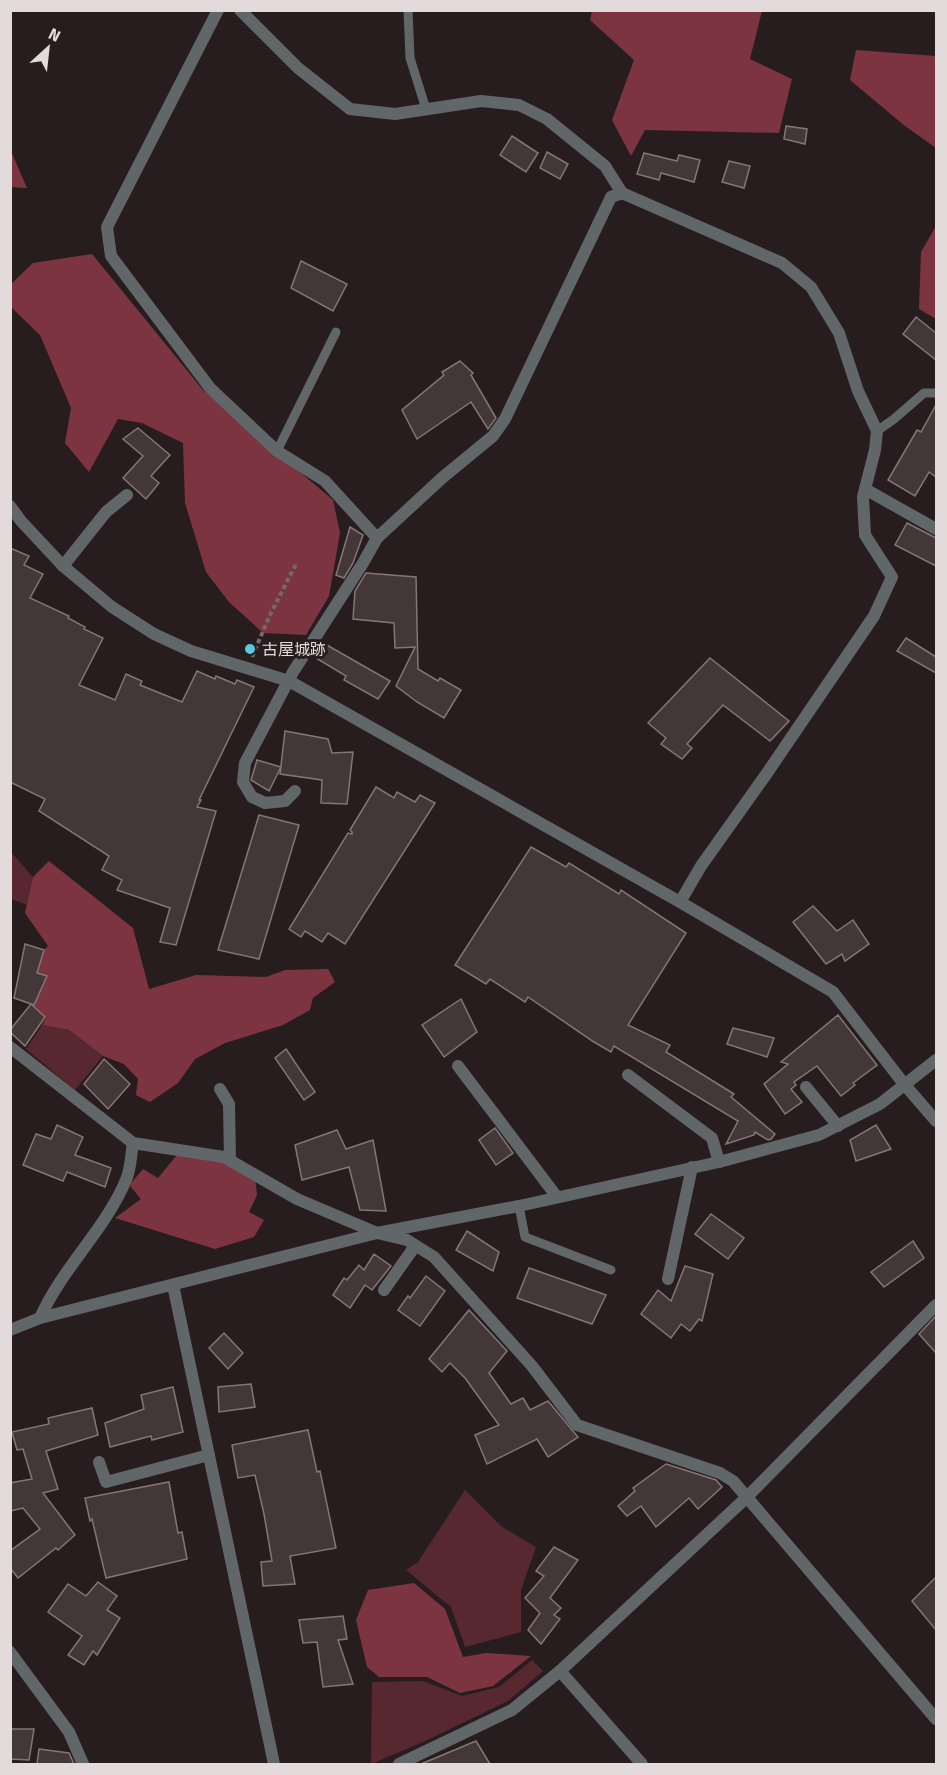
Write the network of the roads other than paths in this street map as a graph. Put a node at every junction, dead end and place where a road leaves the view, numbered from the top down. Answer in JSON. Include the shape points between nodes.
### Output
{"nodes":[{"id":1,"x":218,"y":10,"type":"edge"},
{"id":2,"x":240,"y":10,"type":"edge"},
{"id":3,"x":408,"y":10,"type":"edge"},
{"id":4,"x":426,"y":109,"type":"junction"},
{"id":5,"x":622,"y":193,"type":"junction"},
{"id":6,"x":336,"y":332,"type":"dead end"},
{"id":7,"x":936,"y":393,"type":"edge"},
{"id":8,"x":877,"y":431,"type":"junction"},
{"id":9,"x":277,"y":451,"type":"junction"},
{"id":10,"x":865,"y":489,"type":"junction"},
{"id":11,"x":127,"y":495,"type":"dead end"},
{"id":12,"x":10,"y":506,"type":"edge"},
{"id":13,"x":936,"y":529,"type":"edge"},
{"id":14,"x":377,"y":538,"type":"junction"},
{"id":15,"x":63,"y":566,"type":"junction"},
{"id":16,"x":289,"y":681,"type":"junction"},
{"id":17,"x":295,"y":791,"type":"dead end"},
{"id":18,"x":680,"y":902,"type":"junction"},
{"id":19,"x":10,"y":1047,"type":"edge"},
{"id":20,"x":936,"y":1060,"type":"edge"},
{"id":21,"x":458,"y":1066,"type":"dead end"},
{"id":22,"x":628,"y":1075,"type":"dead end"},
{"id":23,"x":904,"y":1084,"type":"junction"},
{"id":24,"x":806,"y":1087,"type":"dead end"},
{"id":25,"x":220,"y":1089,"type":"dead end"},
{"id":26,"x":936,"y":1121,"type":"edge"},
{"id":27,"x":838,"y":1126,"type":"junction"},
{"id":28,"x":133,"y":1143,"type":"junction"},
{"id":29,"x":230,"y":1160,"type":"junction"},
{"id":30,"x":719,"y":1162,"type":"junction"},
{"id":31,"x":692,"y":1167,"type":"junction"},
{"id":32,"x":557,"y":1197,"type":"junction"},
{"id":33,"x":519,"y":1206,"type":"junction"},
{"id":34,"x":377,"y":1233,"type":"junction"},
{"id":35,"x":415,"y":1246,"type":"junction"},
{"id":36,"x":611,"y":1270,"type":"dead end"},
{"id":37,"x":668,"y":1279,"type":"dead end"},
{"id":38,"x":173,"y":1285,"type":"junction"},
{"id":39,"x":384,"y":1290,"type":"dead end"},
{"id":40,"x":936,"y":1305,"type":"edge"},
{"id":41,"x":40,"y":1318,"type":"junction"},
{"id":42,"x":10,"y":1330,"type":"edge"},
{"id":43,"x":209,"y":1455,"type":"junction"},
{"id":44,"x":99,"y":1462,"type":"dead end"},
{"id":45,"x":746,"y":1498,"type":"junction"},
{"id":46,"x":10,"y":1652,"type":"edge"},
{"id":47,"x":560,"y":1671,"type":"junction"},
{"id":48,"x":936,"y":1719,"type":"edge"},
{"id":49,"x":83,"y":1764,"type":"edge"},
{"id":50,"x":274,"y":1764,"type":"edge"},
{"id":51,"x":399,"y":1764,"type":"edge"},
{"id":52,"x":642,"y":1764,"type":"edge"}],
"edges":[{"from":1,"to":9,"type":"street","via":[[107,227],[108,237],[111,256],[210,388]]},
{"from":2,"to":4,"type":"street","via":[[298,68],[350,109],[395,114]]},
{"from":3,"to":4,"type":"lane","via":[[410,58]]},
{"from":4,"to":5,"type":"street","via":[[481,101],[519,105],[547,119],[605,166]]},
{"from":5,"to":8,"type":"street","via":[[782,263],[811,287],[840,333],[858,391]]},
{"from":5,"to":14,"type":"street","via":[[611,196],[506,419],[493,436]]},
{"from":6,"to":9,"type":"lane"},
{"from":7,"to":8,"type":"lane","via":[[924,393]]},
{"from":8,"to":10,"type":"street"},
{"from":9,"to":14,"type":"street","via":[[326,481]]},
{"from":10,"to":13,"type":"street"},
{"from":10,"to":18,"type":"street","via":[[865,535],[892,578],[874,616]]},
{"from":11,"to":15,"type":"street","via":[[106,512]]},
{"from":12,"to":15,"type":"street"},
{"from":14,"to":16,"type":"street"},
{"from":15,"to":16,"type":"street","via":[[112,608],[154,634],[191,651]]},
{"from":16,"to":17,"type":"street","via":[[245,763],[243,782],[252,797],[265,803],[285,801]]},
{"from":16,"to":18,"type":"street"},
{"from":18,"to":23,"type":"street","via":[[833,992]]},
{"from":19,"to":28,"type":"street"},
{"from":20,"to":23,"type":"street"},
{"from":21,"to":32,"type":"street"},
{"from":22,"to":30,"type":"street","via":[[712,1138]]},
{"from":23,"to":26,"type":"street"},
{"from":23,"to":27,"type":"street","via":[[880,1104]]},
{"from":24,"to":27,"type":"street"},
{"from":25,"to":29,"type":"street","via":[[229,1104]]},
{"from":27,"to":30,"type":"street","via":[[819,1135]]},
{"from":28,"to":29,"type":"street"},
{"from":28,"to":41,"type":"street","via":[[127,1178],[105,1220],[62,1278]]},
{"from":29,"to":34,"type":"street","via":[[297,1199]]},
{"from":30,"to":31,"type":"street"},
{"from":31,"to":32,"type":"street"},
{"from":31,"to":37,"type":"street"},
{"from":32,"to":33,"type":"street"},
{"from":33,"to":34,"type":"street"},
{"from":33,"to":36,"type":"lane","via":[[525,1238]]},
{"from":34,"to":35,"type":"street"},
{"from":34,"to":38,"type":"street"},
{"from":35,"to":39,"type":"street"},
{"from":35,"to":45,"type":"street","via":[[434,1257],[532,1366],[577,1425],[720,1473],[733,1481]]},
{"from":38,"to":41,"type":"street"},
{"from":38,"to":43,"type":"street"},
{"from":40,"to":45,"type":"street"},
{"from":41,"to":42,"type":"street"},
{"from":43,"to":44,"type":"street","via":[[106,1482]]},
{"from":43,"to":50,"type":"street"},
{"from":45,"to":47,"type":"street"},
{"from":45,"to":48,"type":"street"},
{"from":46,"to":49,"type":"street","via":[[69,1732]]},
{"from":47,"to":51,"type":"street","via":[[512,1710]]},
{"from":47,"to":52,"type":"street"}]}
